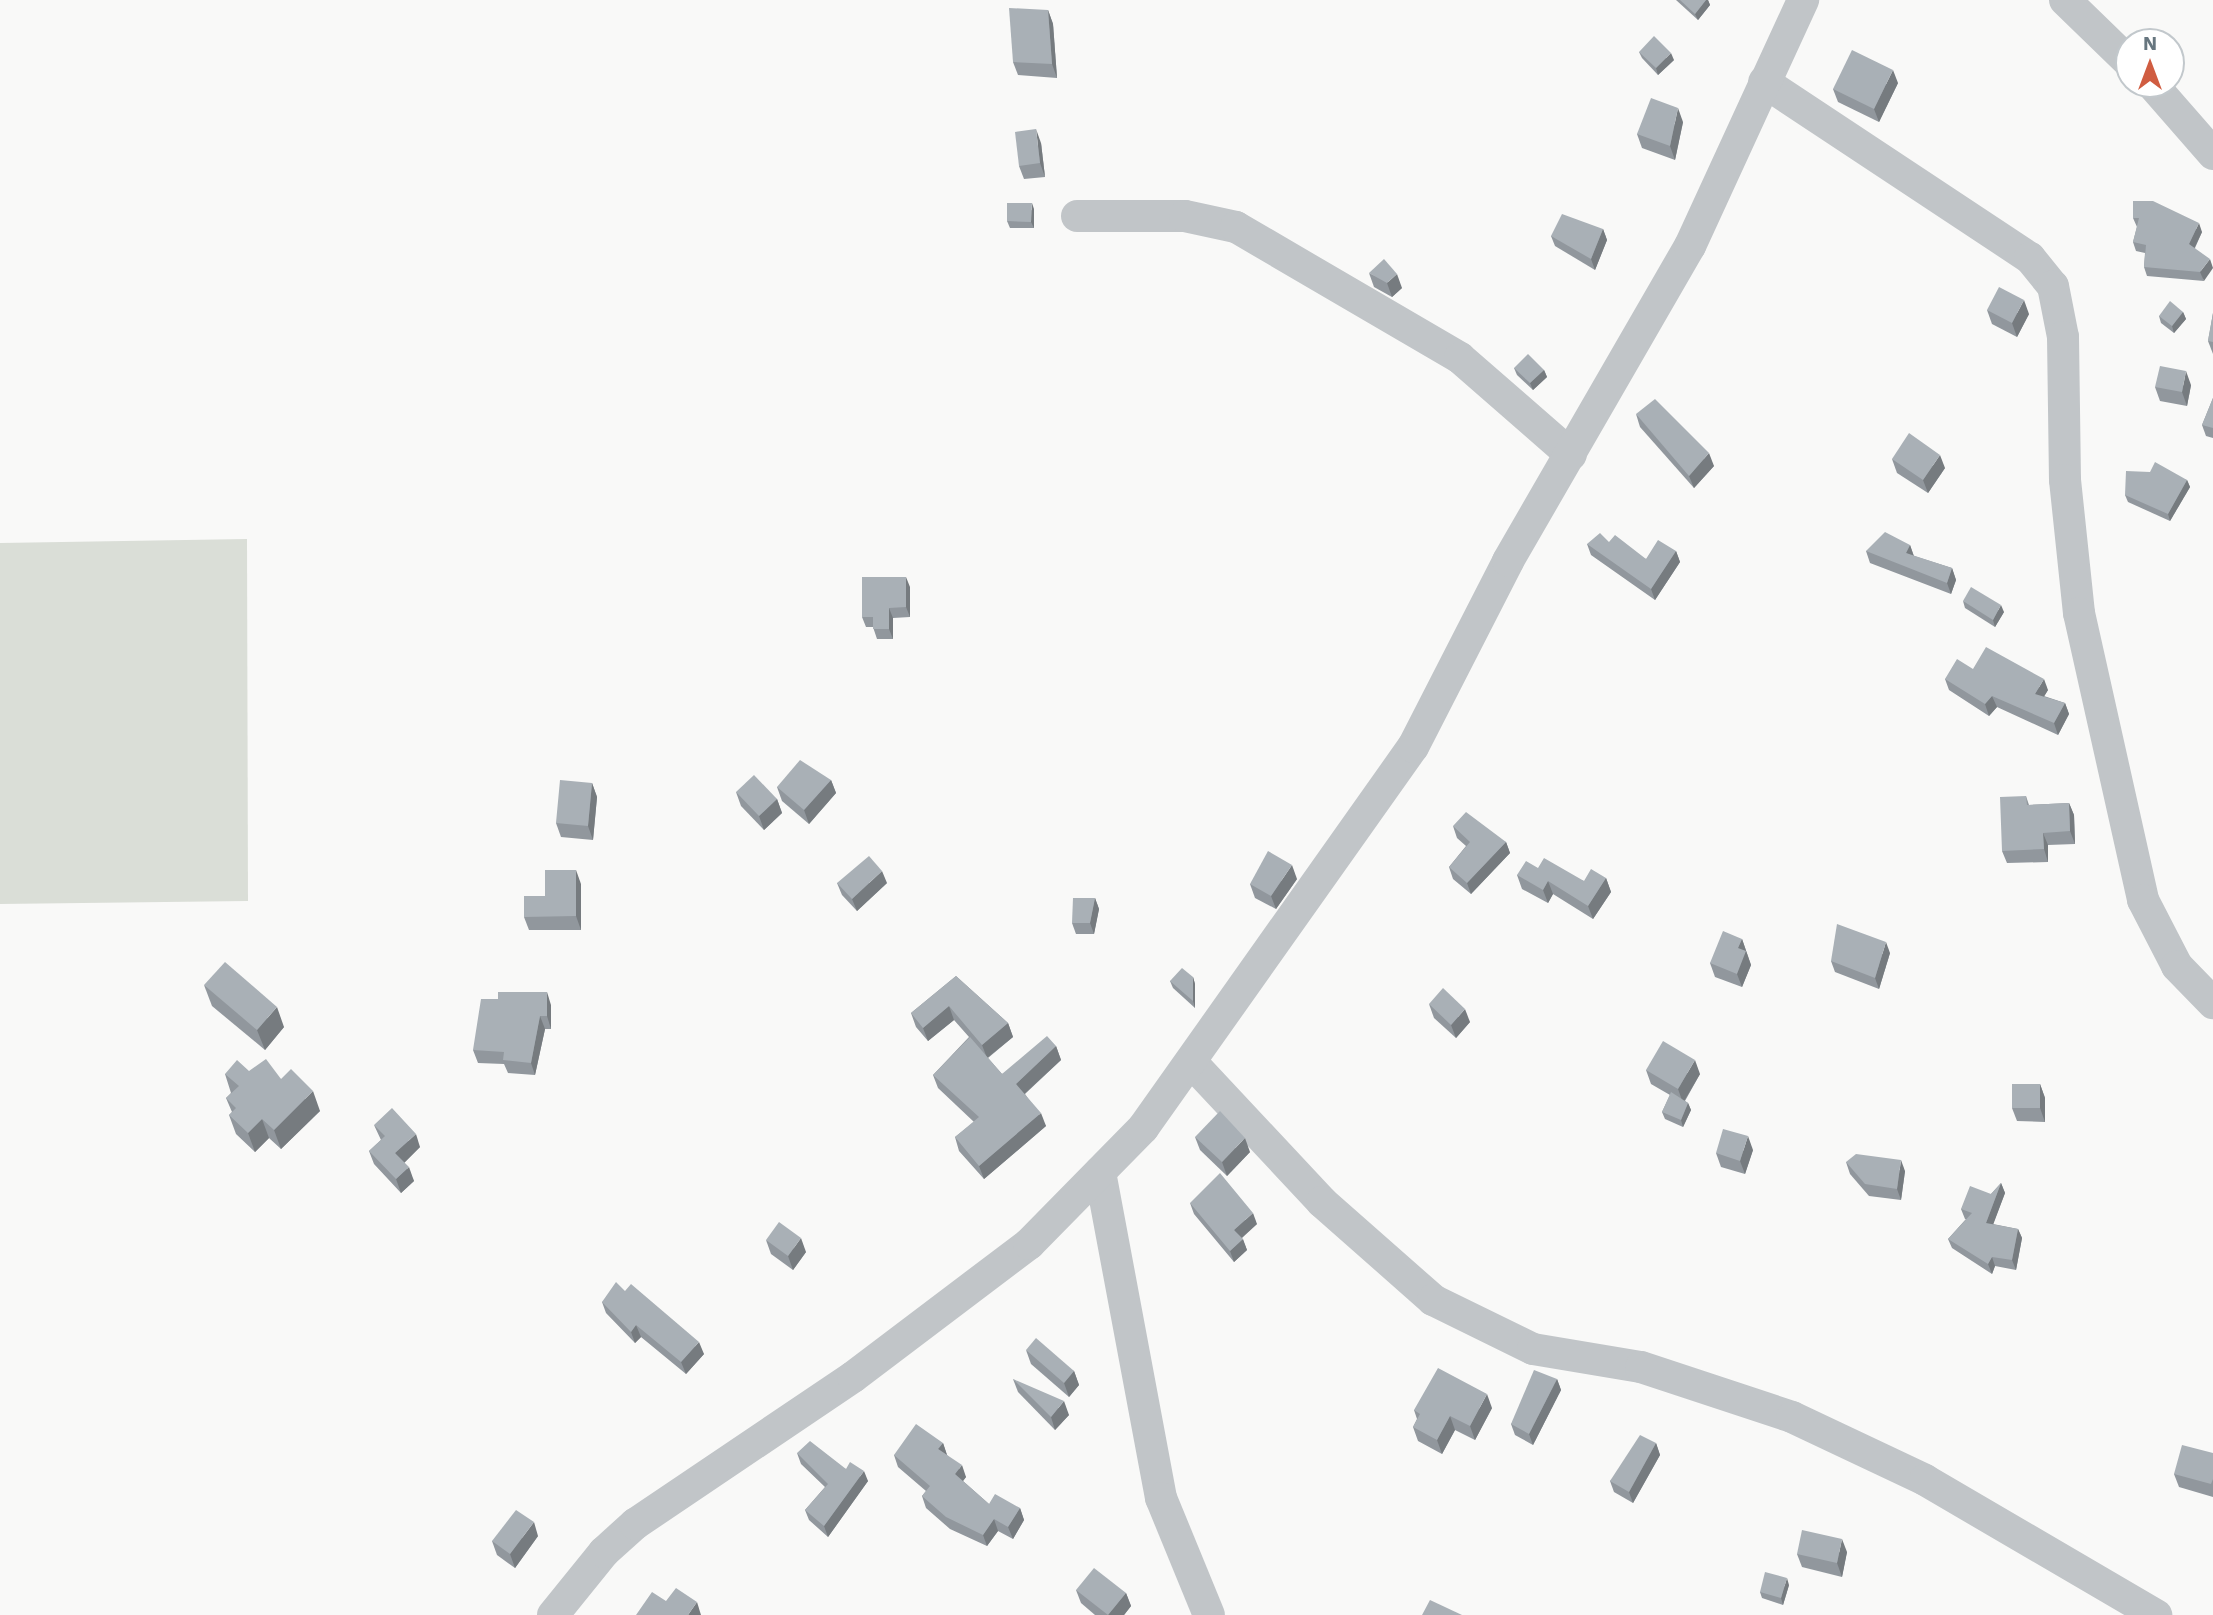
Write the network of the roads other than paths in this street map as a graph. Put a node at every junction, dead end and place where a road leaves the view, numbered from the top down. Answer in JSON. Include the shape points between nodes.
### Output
{"nodes":[{"id":1,"x":1803,"y":0,"type":"edge"},
{"id":2,"x":2065,"y":0,"type":"edge"},
{"id":3,"x":2115,"y":48,"type":"edge"},
{"id":4,"x":1763,"y":82,"type":"junction"},
{"id":5,"x":2164,"y":98,"type":"edge"},
{"id":6,"x":2213,"y":154,"type":"edge"},
{"id":7,"x":1077,"y":216,"type":"dead end"},
{"id":8,"x":1571,"y":455,"type":"junction"},
{"id":9,"x":2213,"y":1003,"type":"edge"},
{"id":10,"x":1193,"y":1064,"type":"junction"},
{"id":11,"x":1100,"y":1172,"type":"junction"},
{"id":12,"x":553,"y":1615,"type":"edge"},
{"id":13,"x":1209,"y":1615,"type":"edge"},
{"id":14,"x":2156,"y":1615,"type":"edge"}],
"edges":[{"from":1,"to":4,"type":"street"},
{"from":2,"to":3,"type":"street"},
{"from":4,"to":8,"type":"street","via":[[1690,246]]},
{"from":4,"to":9,"type":"street","via":[[2030,258],[2053,286],[2063,337],[2065,481],[2079,612],[2140,887],[2152,927],[2176,966]]},
{"from":5,"to":6,"type":"street"},
{"from":7,"to":8,"type":"street","via":[[1185,216],[1236,227],[1460,358]]},
{"from":8,"to":10,"type":"street","via":[[1388,789]]},
{"from":10,"to":11,"type":"street"},
{"from":10,"to":14,"type":"street","via":[[1322,1202],[1433,1300],[1533,1349],[1641,1367],[1792,1417],[1925,1480]]},
{"from":11,"to":12,"type":"street","via":[[1029,1244],[853,1377],[635,1524],[604,1552]]},
{"from":11,"to":13,"type":"street","via":[[1161,1498]]}]}
